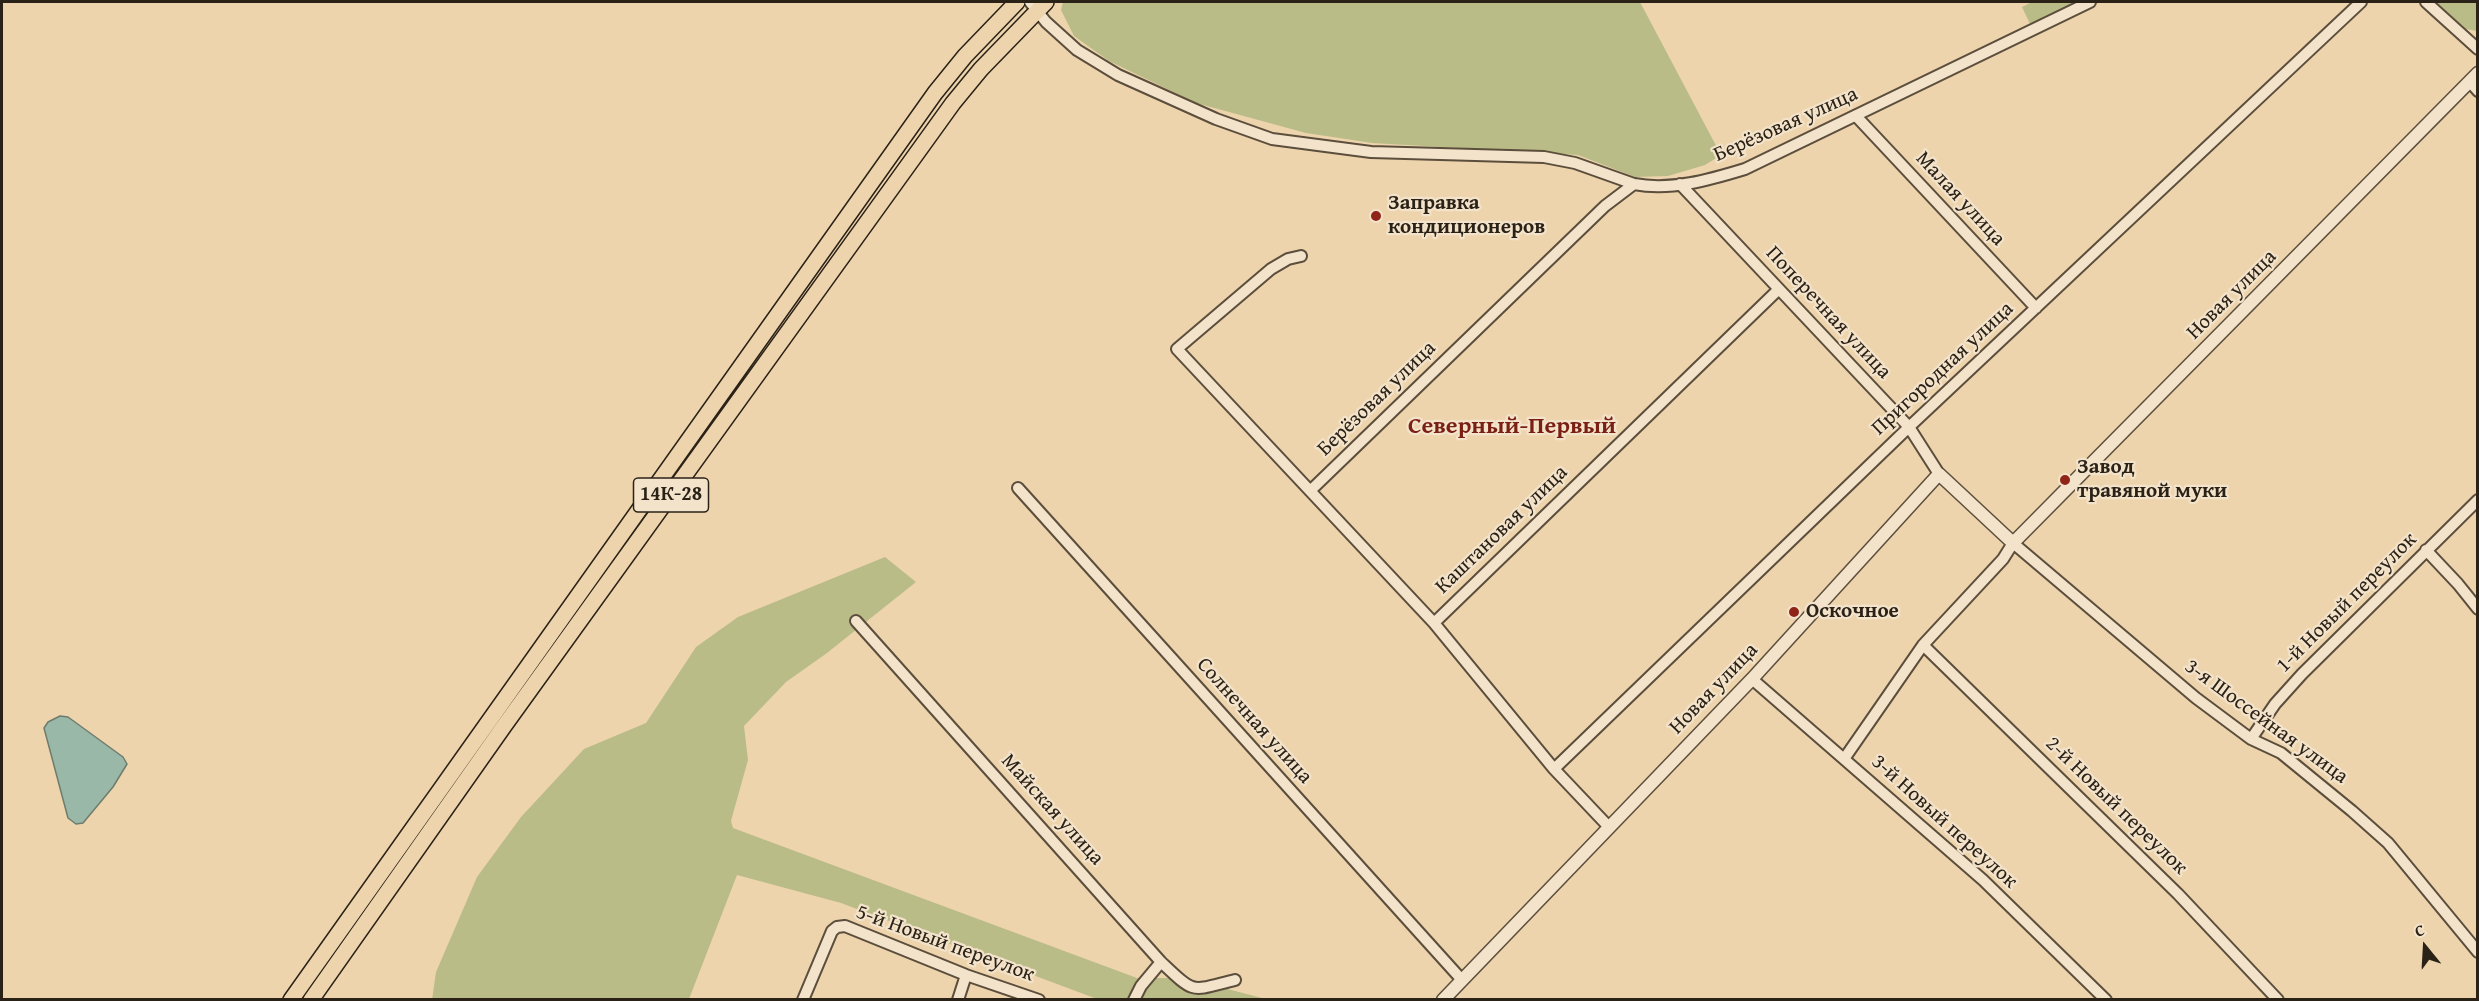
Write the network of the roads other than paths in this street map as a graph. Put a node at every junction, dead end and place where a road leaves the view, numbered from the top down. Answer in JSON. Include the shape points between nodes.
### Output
{"nodes":[{"id":1,"x":1017,"y":2,"type":"edge"},
{"id":2,"x":2090,"y":2,"type":"edge"},
{"id":3,"x":2361,"y":2,"type":"edge"},
{"id":4,"x":2426,"y":2,"type":"edge"},
{"id":5,"x":1038,"y":4,"type":"edge"},
{"id":6,"x":2478,"y":49,"type":"edge"},
{"id":7,"x":2475,"y":82,"type":"edge"},
{"id":8,"x":1856,"y":116,"type":"junction"},
{"id":9,"x":1634,"y":184,"type":"junction"},
{"id":10,"x":1680,"y":184,"type":"junction"},
{"id":11,"x":1301,"y":256,"type":"dead end"},
{"id":12,"x":1779,"y":289,"type":"junction"},
{"id":13,"x":2036,"y":308,"type":"junction"},
{"id":14,"x":1909,"y":427,"type":"junction"},
{"id":15,"x":1939,"y":474,"type":"junction"},
{"id":16,"x":1018,"y":488,"type":"dead end"},
{"id":17,"x":1310,"y":491,"type":"junction"},
{"id":18,"x":2478,"y":500,"type":"edge"},
{"id":19,"x":2013,"y":543,"type":"junction"},
{"id":20,"x":2426,"y":550,"type":"junction"},
{"id":21,"x":2478,"y":609,"type":"edge"},
{"id":22,"x":856,"y":621,"type":"dead end"},
{"id":23,"x":1434,"y":623,"type":"junction"},
{"id":24,"x":1923,"y":645,"type":"junction"},
{"id":25,"x":1752,"y":679,"type":"junction"},
{"id":26,"x":2251,"y":738,"type":"junction"},
{"id":27,"x":1844,"y":759,"type":"junction"},
{"id":28,"x":1554,"y":769,"type":"junction"},
{"id":29,"x":1608,"y":826,"type":"junction"},
{"id":30,"x":2478,"y":952,"type":"edge"},
{"id":31,"x":1161,"y":962,"type":"junction"},
{"id":32,"x":966,"y":975,"type":"junction"},
{"id":33,"x":1235,"y":980,"type":"dead end"},
{"id":34,"x":1462,"y":980,"type":"junction"},
{"id":35,"x":291,"y":999,"type":"edge"},
{"id":36,"x":311,"y":999,"type":"edge"},
{"id":37,"x":803,"y":999,"type":"edge"},
{"id":38,"x":958,"y":999,"type":"edge"},
{"id":39,"x":1039,"y":999,"type":"edge"},
{"id":40,"x":1134,"y":999,"type":"edge"},
{"id":41,"x":1443,"y":999,"type":"edge"},
{"id":42,"x":2106,"y":999,"type":"edge"},
{"id":43,"x":2278,"y":999,"type":"edge"}],
"edges":[{"from":1,"to":35,"type":"main road","number":"14К-28","via":[[935,93]]},
{"from":2,"to":8,"type":"street","name":"Берёзовая улица"},
{"from":3,"to":13,"type":"street","name":"Пригородная улица"},
{"from":4,"to":6,"type":"street"},
{"from":5,"to":9,"type":"street","via":[[1077,50],[1118,75],[1216,119],[1272,139],[1371,152],[1544,157],[1575,163]]},
{"from":5,"to":36,"type":"main road","number":"14К-28","via":[[954,103]]},
{"from":7,"to":19,"type":"street","name":"Новая улица"},
{"from":8,"to":10,"type":"street","name":"Берёзовая улица","via":[[1744,169]]},
{"from":8,"to":13,"type":"street","name":"Малая улица"},
{"from":9,"to":10,"type":"street","name":"Берёзовая улица","via":[[1653,188]]},
{"from":9,"to":17,"type":"street","name":"Берёзовая улица","via":[[1605,206]]},
{"from":10,"to":12,"type":"street","name":"Поперечная улица"},
{"from":11,"to":17,"type":"street","name":"Каштановая улица","via":[[1271,269],[1177,349]]},
{"from":12,"to":14,"type":"street","name":"Поперечная улица"},
{"from":12,"to":23,"type":"street","name":"Каштановая улица"},
{"from":13,"to":14,"type":"street","name":"Пригородная улица"},
{"from":14,"to":15,"type":"street","name":"Поперечная улица"},
{"from":14,"to":28,"type":"street","name":"Пригородная улица"},
{"from":15,"to":19,"type":"street"},
{"from":15,"to":25,"type":"street","name":"Новая улица"},
{"from":16,"to":34,"type":"street","name":"Солнечная улица"},
{"from":17,"to":23,"type":"street","name":"Каштановая улица"},
{"from":18,"to":20,"type":"street","name":"1-й Новый переулок"},
{"from":19,"to":24,"type":"street","name":"Новая улица","via":[[2003,559]]},
{"from":19,"to":26,"type":"street","name":"3-я Шоссейная улица","via":[[2196,698]]},
{"from":20,"to":21,"type":"street"},
{"from":20,"to":26,"type":"street","name":"1-й Новый переулок","via":[[2302,674]]},
{"from":22,"to":31,"type":"street","name":"Майская улица"},
{"from":23,"to":28,"type":"street","name":"Каштановая улица"},
{"from":24,"to":27,"type":"street","name":"Новая улица"},
{"from":24,"to":43,"type":"street","name":"2-й Новый переулок","via":[[2178,894]]},
{"from":25,"to":27,"type":"street","name":"3-й Новый переулок"},
{"from":25,"to":29,"type":"street","name":"Новая улица"},
{"from":26,"to":30,"type":"street","name":"3-я Шоссейная улица","via":[[2281,753],[2388,843]]},
{"from":27,"to":42,"type":"street","name":"3-й Новый переулок","via":[[1983,880]]},
{"from":28,"to":29,"type":"street","name":"Каштановая улица"},
{"from":29,"to":34,"type":"street","name":"Новая улица"},
{"from":31,"to":33,"type":"street","name":"Майская улица","via":[[1186,986],[1197,989]]},
{"from":31,"to":40,"type":"street"},
{"from":32,"to":37,"type":"street","name":"5-й Новый переулок","via":[[845,926],[837,927]]},
{"from":32,"to":38,"type":"street"},
{"from":32,"to":39,"type":"street","name":"5-й Новый переулок"},
{"from":34,"to":41,"type":"street","name":"Новая улица"}]}
